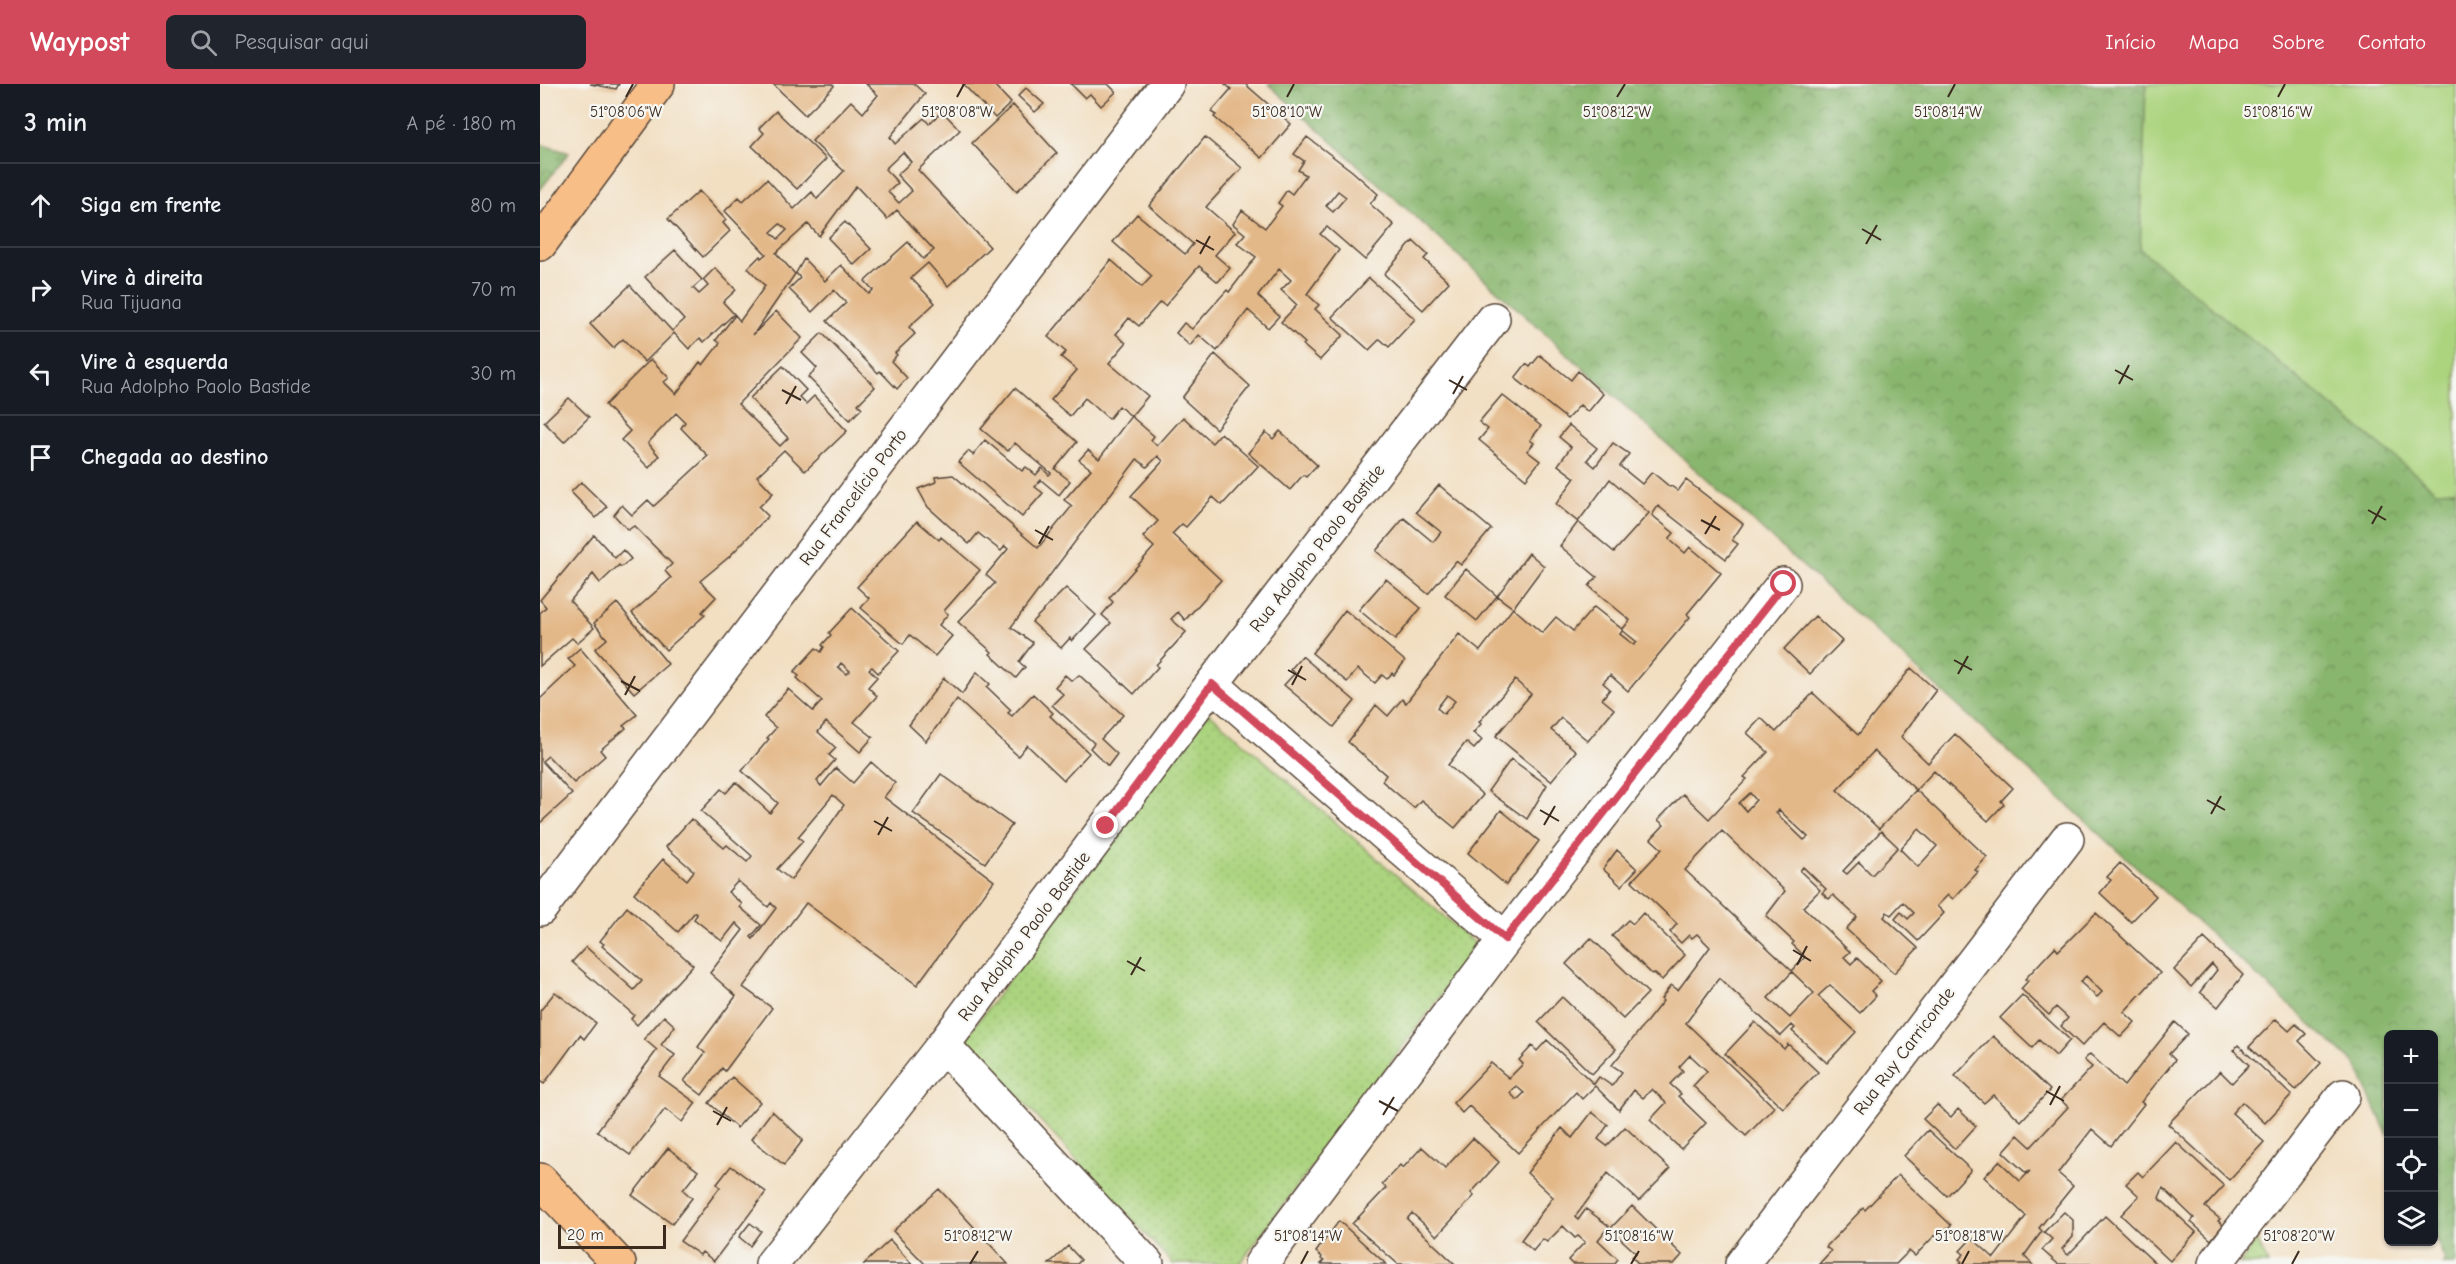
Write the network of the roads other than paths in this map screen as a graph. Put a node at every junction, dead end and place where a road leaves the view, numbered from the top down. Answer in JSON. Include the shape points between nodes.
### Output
{"nodes":[{"id":1,"x":658,"y":84,"type":"edge"},
{"id":2,"x":1167,"y":84,"type":"edge"},
{"id":3,"x":540,"y":244,"type":"edge"},
{"id":4,"x":1493,"y":319,"type":"dead end"},
{"id":5,"x":1784,"y":584,"type":"dead end"},
{"id":6,"x":1212,"y":684,"type":"junction"},
{"id":7,"x":2067,"y":839,"type":"dead end"},
{"id":8,"x":540,"y":909,"type":"edge"},
{"id":9,"x":1505,"y":939,"type":"junction"},
{"id":10,"x":943,"y":1046,"type":"junction"},
{"id":11,"x":2343,"y":1096,"type":"dead end"},
{"id":12,"x":540,"y":1180,"type":"edge"},
{"id":13,"x":619,"y":1264,"type":"edge"},
{"id":14,"x":772,"y":1264,"type":"edge"},
{"id":15,"x":1147,"y":1264,"type":"edge"},
{"id":16,"x":1261,"y":1264,"type":"edge"},
{"id":17,"x":1742,"y":1264,"type":"edge"},
{"id":18,"x":2216,"y":1264,"type":"edge"}],
"edges":[{"from":1,"to":3,"type":"main road"},
{"from":2,"to":8,"type":"street","name":"Rua Francelício Porto"},
{"from":4,"to":6,"type":"street","name":"Rua Adolpho Paolo Bastide"},
{"from":5,"to":9,"type":"street"},
{"from":6,"to":9,"type":"street"},
{"from":6,"to":10,"type":"street","name":"Rua Adolpho Paolo Bastide"},
{"from":7,"to":17,"type":"street","name":"Rua Ruy Carriconde"},
{"from":9,"to":16,"type":"street"},
{"from":10,"to":14,"type":"street","name":"Rua Adolpho Paolo Bastide"},
{"from":10,"to":15,"type":"street"},
{"from":11,"to":18,"type":"street"},
{"from":12,"to":13,"type":"main road"}]}
